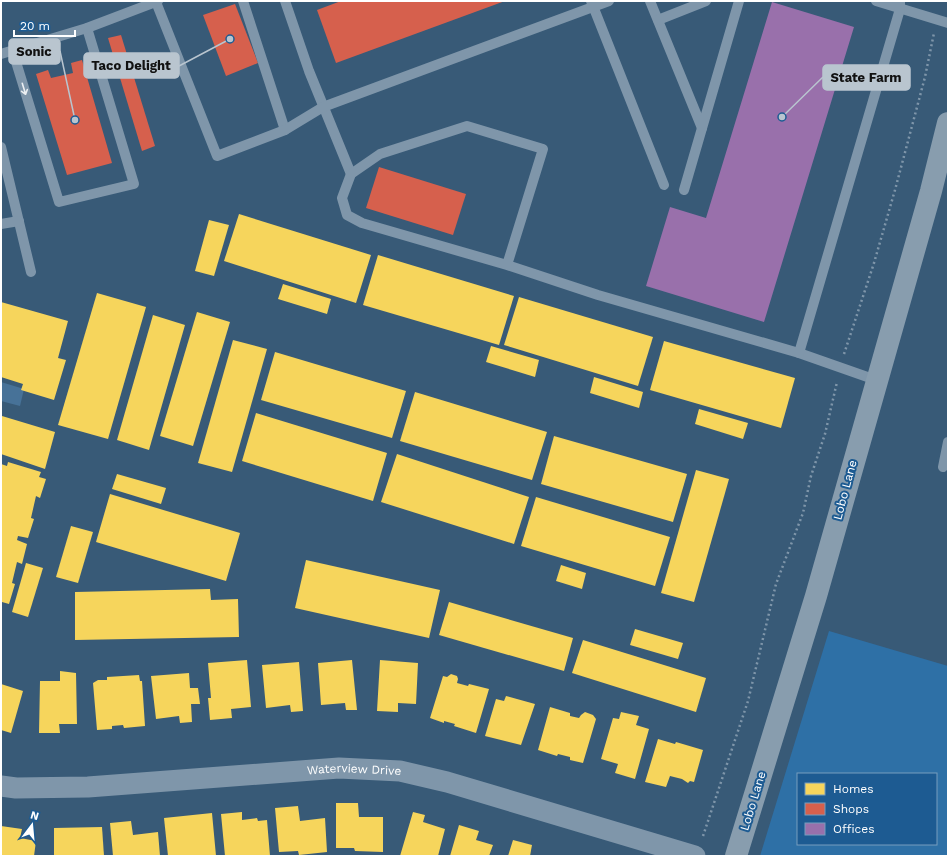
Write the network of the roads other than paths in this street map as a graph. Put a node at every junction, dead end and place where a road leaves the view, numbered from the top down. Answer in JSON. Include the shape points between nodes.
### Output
{"nodes":[{"id":1,"x":157,"y":1,"type":"edge"},
{"id":2,"x":243,"y":1,"type":"edge"},
{"id":3,"x":285,"y":1,"type":"edge"},
{"id":4,"x":609,"y":1,"type":"edge"},
{"id":5,"x":650,"y":1,"type":"edge"},
{"id":6,"x":706,"y":1,"type":"edge"},
{"id":7,"x":739,"y":1,"type":"edge"},
{"id":8,"x":876,"y":1,"type":"edge"},
{"id":9,"x":592,"y":4,"type":"edge"},
{"id":10,"x":900,"y":5,"type":"edge"},
{"id":11,"x":658,"y":20,"type":"junction"},
{"id":12,"x":948,"y":23,"type":"edge"},
{"id":13,"x":87,"y":28,"type":"junction"},
{"id":14,"x":13,"y":52,"type":"junction"},
{"id":15,"x":1,"y":54,"type":"edge"},
{"id":16,"x":323,"y":107,"type":"junction"},
{"id":17,"x":948,"y":123,"type":"edge"},
{"id":18,"x":702,"y":128,"type":"junction"},
{"id":19,"x":285,"y":130,"type":"junction"},
{"id":20,"x":1,"y":147,"type":"edge"},
{"id":21,"x":351,"y":174,"type":"junction"},
{"id":22,"x":664,"y":185,"type":"dead end"},
{"id":23,"x":684,"y":190,"type":"dead end"},
{"id":24,"x":19,"y":221,"type":"junction"},
{"id":25,"x":1,"y":224,"type":"edge"},
{"id":26,"x":507,"y":265,"type":"junction"},
{"id":27,"x":31,"y":272,"type":"dead end"},
{"id":28,"x":799,"y":353,"type":"junction"},
{"id":29,"x":876,"y":380,"type":"junction"},
{"id":30,"x":948,"y":442,"type":"edge"},
{"id":31,"x":943,"y":466,"type":"dead end"},
{"id":32,"x":1,"y":786,"type":"edge"},
{"id":33,"x":698,"y":849,"type":"edge"},
{"id":34,"x":736,"y":856,"type":"edge"}],
"edges":[{"from":1,"to":13,"type":"lane"},
{"from":1,"to":19,"type":"lane","via":[[217,156]]},
{"from":2,"to":19,"type":"lane"},
{"from":3,"to":16,"type":"lane"},
{"from":4,"to":9,"type":"lane"},
{"from":5,"to":11,"type":"lane"},
{"from":6,"to":11,"type":"lane"},
{"from":7,"to":18,"type":"lane"},
{"from":8,"to":10,"type":"lane"},
{"from":9,"to":16,"type":"lane"},
{"from":9,"to":22,"type":"lane"},
{"from":10,"to":12,"type":"lane"},
{"from":10,"to":28,"type":"lane"},
{"from":11,"to":18,"type":"lane"},
{"from":13,"to":14,"type":"lane"},
{"from":14,"to":13,"type":"lane","one_way":true,"via":[[59,202],[134,184]]},
{"from":14,"to":15,"type":"lane"},
{"from":16,"to":19,"type":"lane"},
{"from":16,"to":21,"type":"lane"},
{"from":17,"to":29,"type":"street","name":"Lobo Lane"},
{"from":18,"to":23,"type":"lane"},
{"from":20,"to":24,"type":"lane"},
{"from":21,"to":26,"type":"lane","via":[[342,198],[348,215],[362,223]]},
{"from":21,"to":26,"type":"lane","via":[[380,154],[467,126],[543,149]]},
{"from":24,"to":25,"type":"lane"},
{"from":24,"to":27,"type":"lane"},
{"from":26,"to":28,"type":"lane","via":[[598,295]]},
{"from":28,"to":29,"type":"lane"},
{"from":29,"to":34,"type":"street","name":"Lobo Lane","via":[[816,596]]},
{"from":30,"to":31,"type":"lane"},
{"from":32,"to":33,"type":"street","name":"Waterview Drive","via":[[88,787],[339,768],[400,771]]}]}
